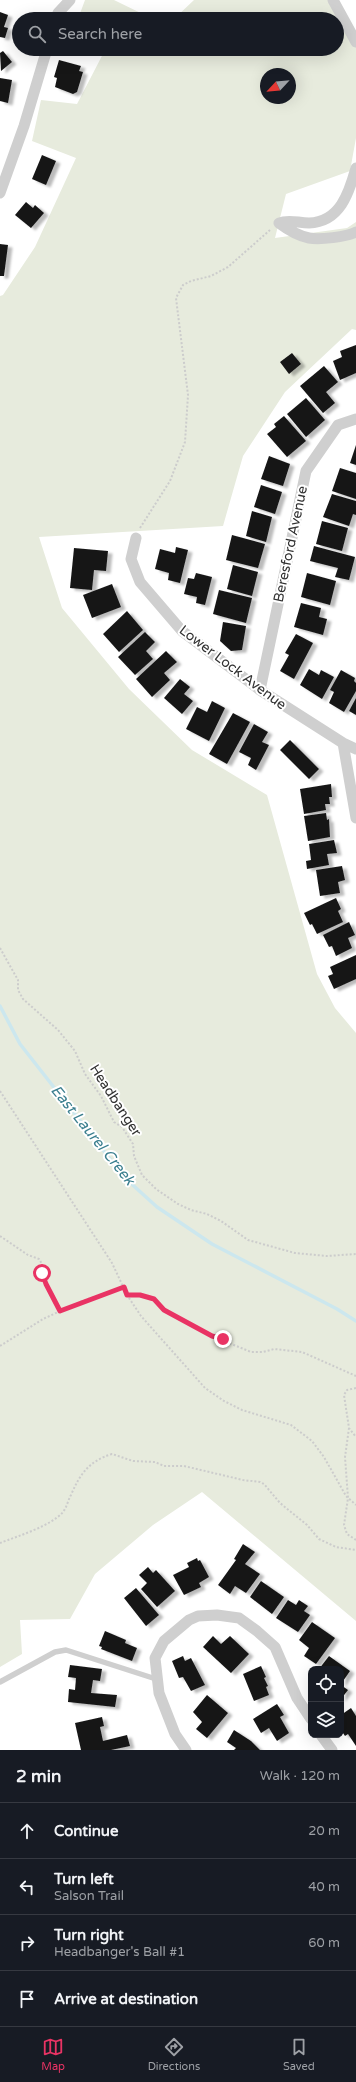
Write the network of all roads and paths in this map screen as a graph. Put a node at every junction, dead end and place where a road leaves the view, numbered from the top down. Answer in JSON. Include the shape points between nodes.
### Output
{"nodes":[{"id":1,"x":70,"y":0,"type":"edge"},
{"id":2,"x":333,"y":0,"type":"edge"},
{"id":3,"x":59,"y":12,"type":"edge"},
{"id":4,"x":340,"y":12,"type":"edge"},
{"id":5,"x":344,"y":20,"type":"edge"},
{"id":6,"x":356,"y":42,"type":"edge"},
{"id":7,"x":45,"y":56,"type":"edge"},
{"id":8,"x":356,"y":168,"type":"edge"},
{"id":9,"x":0,"y":193,"type":"edge"},
{"id":10,"x":278,"y":223,"type":"junction"},
{"id":11,"x":356,"y":232,"type":"edge"},
{"id":12,"x":356,"y":419,"type":"edge"},
{"id":13,"x":136,"y":538,"type":"joint"},
{"id":14,"x":260,"y":690,"type":"junction"},
{"id":15,"x":343,"y":744,"type":"junction"},
{"id":16,"x":356,"y":749,"type":"edge"},
{"id":17,"x":356,"y":818,"type":"edge"},
{"id":18,"x":0,"y":948,"type":"edge"},
{"id":19,"x":0,"y":1091,"type":"edge"},
{"id":20,"x":0,"y":1236,"type":"edge"},
{"id":21,"x":356,"y":1254,"type":"edge"},
{"id":22,"x":124,"y":1287,"type":"junction"},
{"id":23,"x":127,"y":1295,"type":"junction"},
{"id":24,"x":60,"y":1311,"type":"junction"},
{"id":25,"x":0,"y":1346,"type":"edge"},
{"id":26,"x":356,"y":1378,"type":"edge"},
{"id":27,"x":356,"y":1388,"type":"edge"},
{"id":28,"x":349,"y":1428,"type":"junction"},
{"id":29,"x":356,"y":1437,"type":"edge"},
{"id":30,"x":348,"y":1498,"type":"junction"},
{"id":31,"x":356,"y":1505,"type":"edge"},
{"id":32,"x":356,"y":1540,"type":"edge"},
{"id":33,"x":0,"y":1543,"type":"edge"},
{"id":34,"x":356,"y":1550,"type":"edge"},
{"id":35,"x":156,"y":1679,"type":"junction"},
{"id":36,"x":0,"y":1682,"type":"edge"},
{"id":37,"x":308,"y":1715,"type":"edge"},
{"id":38,"x":324,"y":1738,"type":"edge"},
{"id":39,"x":186,"y":1750,"type":"edge"},
{"id":40,"x":332,"y":1750,"type":"edge"}],
"edges":[{"from":1,"to":3,"type":"street"},
{"from":2,"to":4,"type":"street"},
{"from":5,"to":6,"type":"street"},
{"from":7,"to":9,"type":"street"},
{"from":8,"to":10,"type":"street","via":[[347,199],[331,216],[310,223],[286,220]]},
{"from":10,"to":11,"type":"street","via":[[286,229],[310,238],[350,235]]},
{"from":10,"to":13,"type":"path","via":[[228,267],[211,276],[191,281],[183,286],[176,298],[188,395],[185,442],[170,482]]},
{"from":12,"to":14,"type":"street","name":"Beresford Avenue","via":[[338,425],[306,471]]},
{"from":13,"to":14,"type":"street","name":"Lower Lock Avenue","via":[[131,559],[140,582],[182,631]]},
{"from":14,"to":15,"type":"street","name":"Lower Lock Avenue"},
{"from":15,"to":16,"type":"street","name":"Lower Lock Avenue"},
{"from":15,"to":17,"type":"street"},
{"from":18,"to":21,"type":"path","name":"Headbanger","via":[[18,980],[18,990],[23,999],[58,1030],[75,1051],[85,1074],[101,1096],[114,1122],[122,1127],[133,1144],[134,1156],[142,1176],[156,1189],[178,1204],[221,1221],[248,1240],[295,1253],[327,1256]]},
{"from":19,"to":22,"type":"path","via":[[112,1263]]},
{"from":20,"to":24,"type":"path","via":[[28,1255],[39,1259],[46,1284]]},
{"from":22,"to":23,"type":"path"},
{"from":22,"to":24,"type":"path"},
{"from":23,"to":26,"type":"path","via":[[154,1299],[164,1310],[212,1336],[251,1352],[274,1349],[302,1352]]},
{"from":23,"to":30,"type":"path","via":[[141,1316],[205,1388],[242,1410],[290,1425],[312,1441]]},
{"from":24,"to":25,"type":"path"},
{"from":27,"to":28,"type":"path","via":[[347,1390],[344,1395]]},
{"from":28,"to":29,"type":"path"},
{"from":28,"to":30,"type":"path","via":[[345,1457]]},
{"from":30,"to":31,"type":"path"},
{"from":30,"to":32,"type":"path","via":[[344,1525],[347,1534]]},
{"from":33,"to":34,"type":"path","via":[[56,1519],[64,1511],[83,1472],[99,1458],[112,1454],[134,1461],[184,1466],[260,1482],[319,1539],[336,1547]]},
{"from":35,"to":36,"type":"lane","via":[[66,1650],[55,1652]]},
{"from":35,"to":37,"type":"street","via":[[155,1658],[159,1649],[164,1641],[189,1620],[198,1616],[217,1615],[239,1618],[274,1647],[297,1698]]},
{"from":35,"to":39,"type":"street","via":[[166,1714]]},
{"from":38,"to":40,"type":"street"}]}
